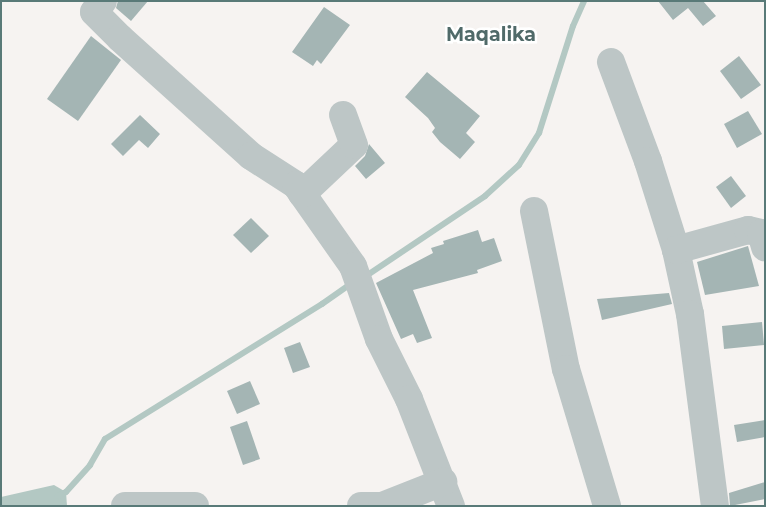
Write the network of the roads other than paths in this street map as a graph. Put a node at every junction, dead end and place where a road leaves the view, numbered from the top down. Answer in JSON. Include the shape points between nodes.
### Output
{"nodes":[{"id":1,"x":103,"y":1,"type":"edge"},
{"id":2,"x":611,"y":62,"type":"dead end"},
{"id":3,"x":343,"y":114,"type":"dead end"},
{"id":4,"x":302,"y":194,"type":"junction"},
{"id":5,"x":534,"y":211,"type":"dead end"},
{"id":6,"x":765,"y":247,"type":"edge"},
{"id":7,"x":676,"y":250,"type":"junction"},
{"id":8,"x":447,"y":494,"type":"edge"},
{"id":9,"x":125,"y":506,"type":"edge"},
{"id":10,"x":195,"y":506,"type":"edge"},
{"id":11,"x":361,"y":506,"type":"edge"},
{"id":12,"x":607,"y":506,"type":"edge"},
{"id":13,"x":715,"y":506,"type":"edge"}],
"edges":[{"from":1,"to":4,"type":"street","via":[[94,12],[120,38],[232,140],[251,156],[280,172]]},
{"from":2,"to":7,"type":"street"},
{"from":3,"to":4,"type":"street","via":[[354,144]]},
{"from":4,"to":8,"type":"street","via":[[357,274],[380,339]]},
{"from":5,"to":12,"type":"street","via":[[566,369]]},
{"from":6,"to":7,"type":"street","via":[[761,233],[748,230]]},
{"from":7,"to":13,"type":"street","via":[[690,314]]},
{"from":8,"to":11,"type":"street","via":[[382,506]]},
{"from":9,"to":10,"type":"street"}]}
